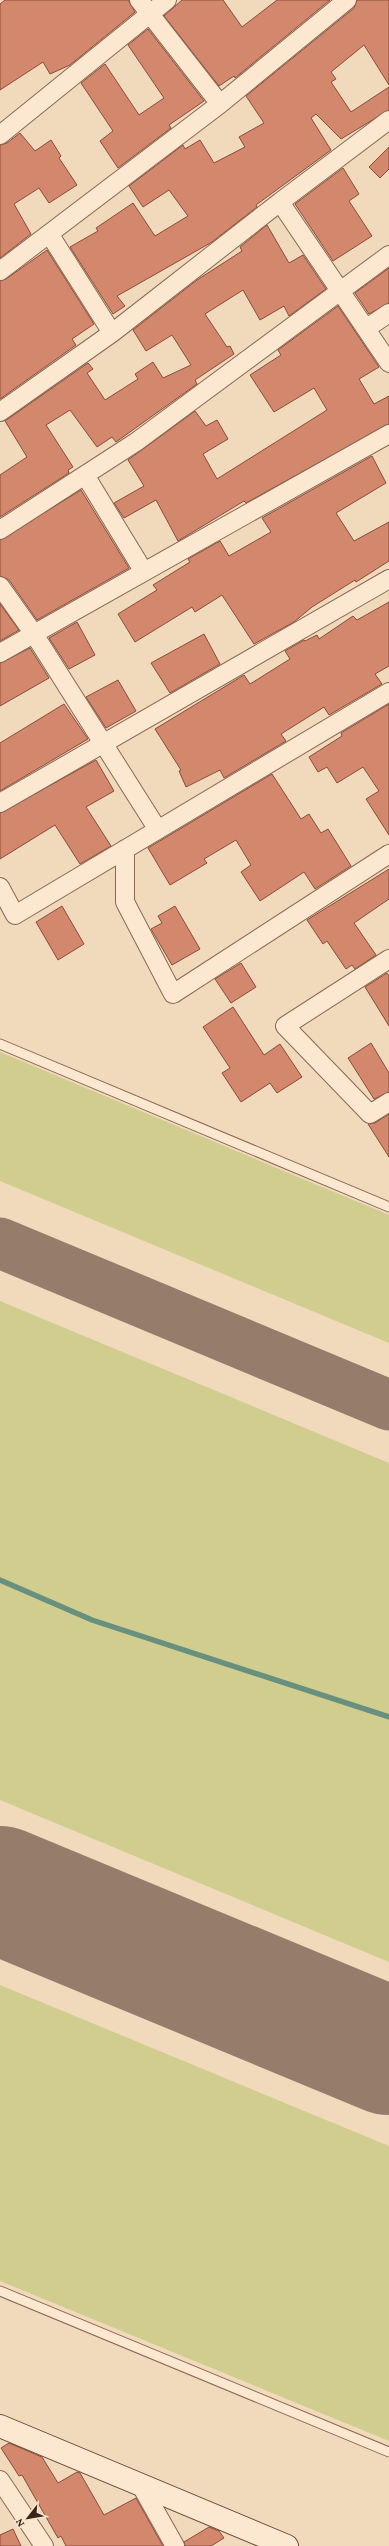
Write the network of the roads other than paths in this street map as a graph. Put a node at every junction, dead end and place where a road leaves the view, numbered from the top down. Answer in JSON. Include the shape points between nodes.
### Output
{"nodes":[{"id":1,"x":167,"y":0,"type":"edge"},
{"id":2,"x":347,"y":0,"type":"edge"},
{"id":3,"x":144,"y":7,"type":"edge"},
{"id":4,"x":220,"y":104,"type":"junction"},
{"id":5,"x":389,"y":120,"type":"edge"},
{"id":6,"x":0,"y":135,"type":"edge"},
{"id":7,"x":280,"y":202,"type":"junction"},
{"id":8,"x":50,"y":235,"type":"junction"},
{"id":9,"x":389,"y":255,"type":"edge"},
{"id":10,"x":0,"y":271,"type":"edge"},
{"id":11,"x":341,"y":291,"type":"junction"},
{"id":12,"x":389,"y":313,"type":"edge"},
{"id":13,"x":367,"y":328,"type":"junction"},
{"id":14,"x":112,"y":333,"type":"junction"},
{"id":15,"x":389,"y":363,"type":"edge"},
{"id":16,"x":0,"y":412,"type":"edge"},
{"id":17,"x":389,"y":434,"type":"edge"},
{"id":18,"x":85,"y":475,"type":"junction"},
{"id":19,"x":0,"y":530,"type":"edge"},
{"id":20,"x":144,"y":572,"type":"junction"},
{"id":21,"x":389,"y":579,"type":"edge"},
{"id":22,"x":0,"y":586,"type":"edge"},
{"id":23,"x":34,"y":634,"type":"junction"},
{"id":24,"x":0,"y":653,"type":"edge"},
{"id":25,"x":389,"y":692,"type":"edge"},
{"id":26,"x":104,"y":743,"type":"junction"},
{"id":27,"x":0,"y":803,"type":"edge"},
{"id":28,"x":158,"y":830,"type":"junction"},
{"id":29,"x":125,"y":849,"type":"junction"},
{"id":30,"x":389,"y":854,"type":"edge"},
{"id":31,"x":0,"y":887,"type":"edge"},
{"id":32,"x":389,"y":959,"type":"edge"},
{"id":33,"x":0,"y":1044,"type":"edge"},
{"id":34,"x":389,"y":1102,"type":"edge"},
{"id":35,"x":389,"y":1207,"type":"edge"},
{"id":36,"x":0,"y":2291,"type":"edge"},
{"id":37,"x":0,"y":2426,"type":"edge"},
{"id":38,"x":389,"y":2452,"type":"edge"},
{"id":39,"x":0,"y":2480,"type":"edge"},
{"id":40,"x":140,"y":2484,"type":"junction"},
{"id":41,"x":44,"y":2546,"type":"edge"},
{"id":42,"x":175,"y":2546,"type":"edge"},
{"id":43,"x":287,"y":2546,"type":"edge"}],
"edges":[{"from":1,"to":3,"type":"street"},
{"from":2,"to":4,"type":"street"},
{"from":3,"to":4,"type":"street"},
{"from":3,"to":6,"type":"street"},
{"from":4,"to":8,"type":"street"},
{"from":5,"to":7,"type":"street"},
{"from":7,"to":11,"type":"street"},
{"from":7,"to":14,"type":"street"},
{"from":8,"to":10,"type":"street"},
{"from":8,"to":14,"type":"street"},
{"from":9,"to":11,"type":"street"},
{"from":11,"to":13,"type":"street"},
{"from":11,"to":18,"type":"street","via":[[136,442]]},
{"from":12,"to":13,"type":"street"},
{"from":13,"to":15,"type":"street"},
{"from":14,"to":16,"type":"street"},
{"from":17,"to":20,"type":"street"},
{"from":18,"to":19,"type":"street"},
{"from":18,"to":20,"type":"street"},
{"from":20,"to":23,"type":"street"},
{"from":21,"to":26,"type":"street"},
{"from":22,"to":23,"type":"street"},
{"from":23,"to":24,"type":"street"},
{"from":23,"to":26,"type":"street"},
{"from":25,"to":28,"type":"street"},
{"from":26,"to":27,"type":"street"},
{"from":26,"to":28,"type":"street"},
{"from":28,"to":29,"type":"street"},
{"from":29,"to":30,"type":"street","via":[[125,902],[173,994]]},
{"from":29,"to":31,"type":"street","via":[[15,915]]},
{"from":32,"to":34,"type":"street","via":[[285,1026],[370,1114]]},
{"from":33,"to":35,"type":"lane"},
{"from":36,"to":38,"type":"lane"},
{"from":37,"to":40,"type":"main road"},
{"from":39,"to":41,"type":"street"},
{"from":40,"to":42,"type":"street"},
{"from":40,"to":43,"type":"main road"}]}
